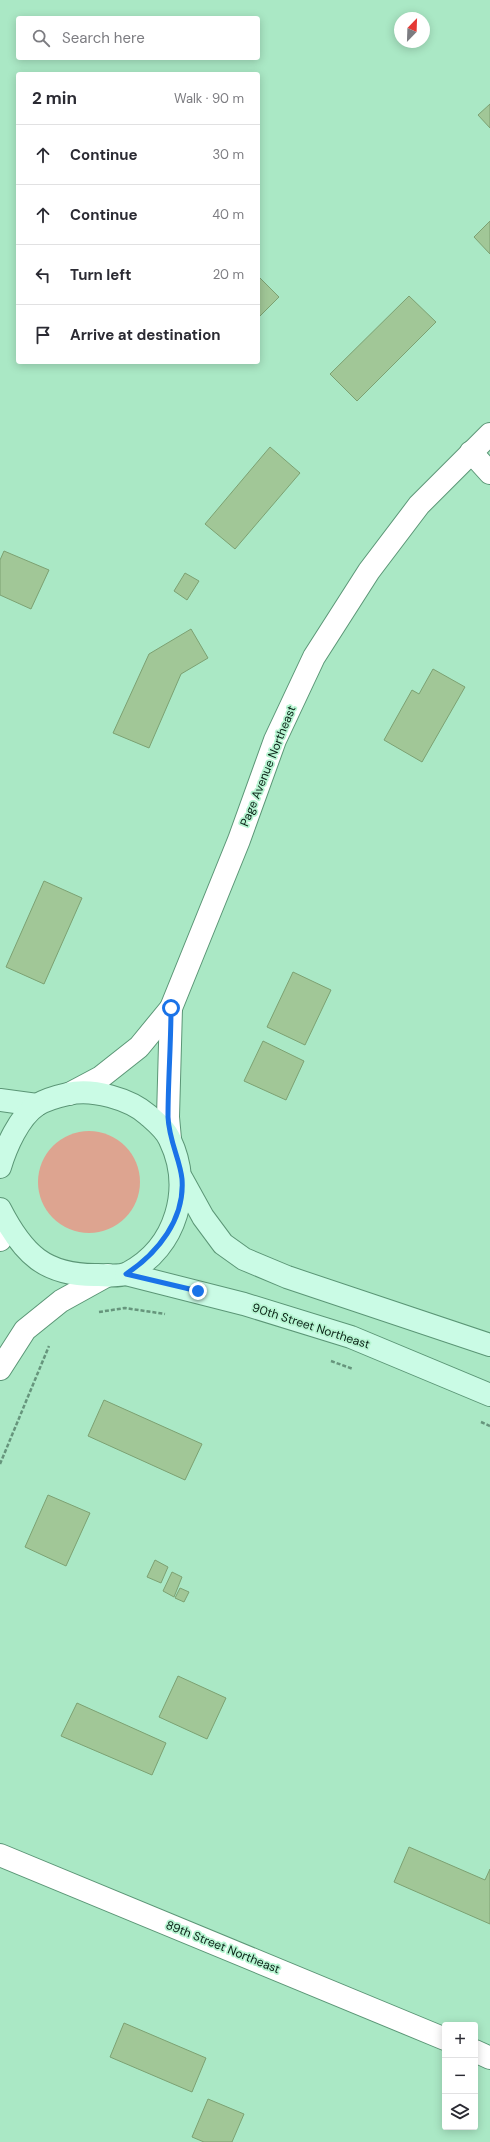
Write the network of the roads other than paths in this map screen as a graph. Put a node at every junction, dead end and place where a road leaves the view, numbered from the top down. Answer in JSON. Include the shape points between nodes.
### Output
{"nodes":[{"id":1,"x":490,"y":434,"type":"edge"},
{"id":2,"x":471,"y":452,"type":"junction"},
{"id":3,"x":490,"y":473,"type":"edge"},
{"id":4,"x":171,"y":1008,"type":"junction"},
{"id":5,"x":69,"y":1094,"type":"junction"},
{"id":6,"x":0,"y":1100,"type":"edge"},
{"id":7,"x":37,"y":1105,"type":"junction"},
{"id":8,"x":170,"y":1139,"type":"junction"},
{"id":9,"x":0,"y":1167,"type":"edge"},
{"id":10,"x":182,"y":1179,"type":"junction"},
{"id":11,"x":3,"y":1214,"type":"edge"},
{"id":12,"x":0,"y":1240,"type":"edge"},
{"id":13,"x":117,"y":1274,"type":"junction"},
{"id":14,"x":490,"y":1345,"type":"edge"},
{"id":15,"x":0,"y":1369,"type":"edge"},
{"id":16,"x":490,"y":1395,"type":"edge"},
{"id":17,"x":0,"y":1855,"type":"edge"},
{"id":18,"x":442,"y":2038,"type":"edge"},
{"id":19,"x":478,"y":2052,"type":"edge"},
{"id":20,"x":490,"y":2058,"type":"edge"}],
"edges":[{"from":1,"to":2,"type":"street","name":"Page Avenue Northeast"},
{"from":2,"to":3,"type":"street"},
{"from":2,"to":4,"type":"street","name":"Page Avenue Northeast","via":[[419,505],[369,571],[314,657],[275,740],[239,840]]},
{"from":4,"to":5,"type":"street","name":"Page Avenue Northeast","via":[[139,1047],[102,1077]]},
{"from":4,"to":8,"type":"street","name":"Page Avenue Northeast","via":[[168,1117]]},
{"from":5,"to":7,"type":"main road"},
{"from":5,"to":8,"type":"main road","via":[[116,1097],[142,1110]]},
{"from":6,"to":7,"type":"main road"},
{"from":7,"to":9,"type":"main road","via":[[14,1134]]},
{"from":8,"to":10,"type":"main road"},
{"from":10,"to":13,"type":"main road","via":[[180,1205],[170,1230],[142,1263]]},
{"from":10,"to":14,"type":"main road","via":[[203,1217],[223,1244],[244,1259],[287,1277]]},
{"from":11,"to":12,"type":"street"},
{"from":11,"to":13,"type":"main road","name":"90th Street Northeast","via":[[22,1246],[46,1266],[76,1276]]},
{"from":13,"to":15,"type":"street","via":[[61,1301],[25,1330]]},
{"from":13,"to":16,"type":"main road","name":"90th Street Northeast","via":[[244,1304],[351,1337]]},
{"from":17,"to":18,"type":"street","name":"89th Street Northeast"},
{"from":19,"to":20,"type":"street"}]}
